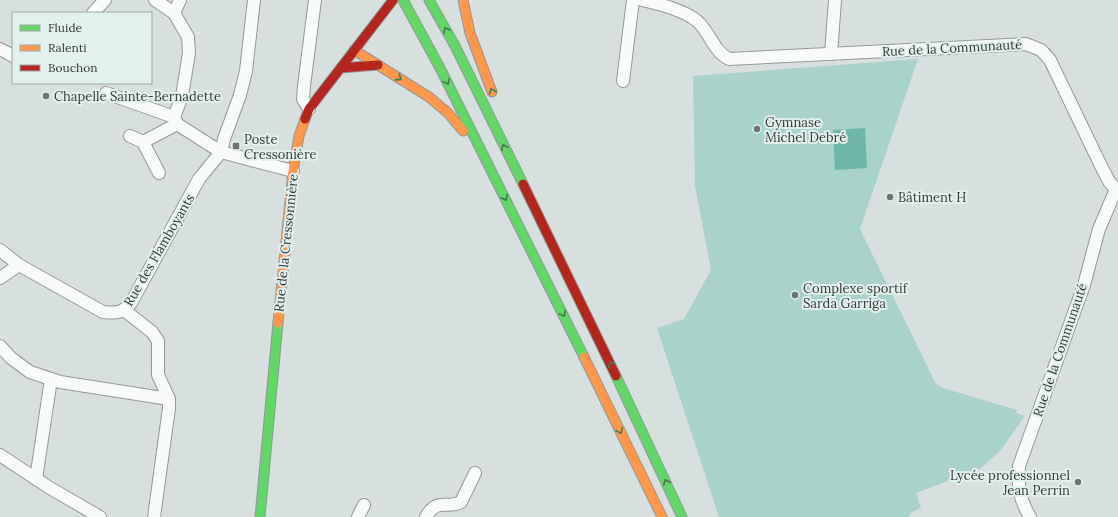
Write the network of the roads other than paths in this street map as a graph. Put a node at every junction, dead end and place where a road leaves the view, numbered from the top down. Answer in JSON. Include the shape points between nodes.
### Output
{"nodes":[{"id":1,"x":105,"y":0,"type":"edge"},
{"id":2,"x":155,"y":0,"type":"edge"},
{"id":3,"x":180,"y":0,"type":"edge"},
{"id":4,"x":254,"y":0,"type":"edge"},
{"id":5,"x":315,"y":0,"type":"edge"},
{"id":6,"x":393,"y":0,"type":"edge"},
{"id":7,"x":402,"y":0,"type":"edge"},
{"id":8,"x":463,"y":0,"type":"edge"},
{"id":9,"x":633,"y":0,"type":"edge"},
{"id":10,"x":642,"y":0,"type":"edge"},
{"id":11,"x":835,"y":0,"type":"edge"},
{"id":12,"x":431,"y":2,"type":"edge"},
{"id":13,"x":94,"y":12,"type":"edge"},
{"id":14,"x":174,"y":14,"type":"junction"},
{"id":15,"x":0,"y":49,"type":"edge"},
{"id":16,"x":354,"y":50,"type":"junction"},
{"id":17,"x":831,"y":54,"type":"junction"},
{"id":18,"x":12,"y":55,"type":"edge"},
{"id":19,"x":378,"y":65,"type":"junction"},
{"id":20,"x":341,"y":68,"type":"junction"},
{"id":21,"x":623,"y":81,"type":"dead end"},
{"id":22,"x":106,"y":93,"type":"dead end"},
{"id":23,"x":494,"y":98,"type":"dead end"},
{"id":24,"x":309,"y":109,"type":"junction"},
{"id":25,"x":175,"y":120,"type":"junction"},
{"id":26,"x":509,"y":134,"type":"dead end"},
{"id":27,"x":130,"y":136,"type":"dead end"},
{"id":28,"x":143,"y":142,"type":"junction"},
{"id":29,"x":481,"y":151,"type":"junction"},
{"id":30,"x":221,"y":152,"type":"junction"},
{"id":31,"x":293,"y":170,"type":"junction"},
{"id":32,"x":159,"y":173,"type":"dead end"},
{"id":33,"x":552,"y":244,"type":"junction"},
{"id":34,"x":0,"y":250,"type":"edge"},
{"id":35,"x":19,"y":265,"type":"junction"},
{"id":36,"x":0,"y":278,"type":"edge"},
{"id":37,"x":124,"y":310,"type":"junction"},
{"id":38,"x":0,"y":346,"type":"edge"},
{"id":39,"x":51,"y":379,"type":"junction"},
{"id":40,"x":168,"y":399,"type":"junction"},
{"id":41,"x":0,"y":455,"type":"edge"},
{"id":42,"x":475,"y":474,"type":"dead end"},
{"id":43,"x":36,"y":479,"type":"junction"},
{"id":44,"x":364,"y":505,"type":"dead end"},
{"id":45,"x":100,"y":517,"type":"edge"},
{"id":46,"x":154,"y":517,"type":"edge"},
{"id":47,"x":260,"y":517,"type":"edge"},
{"id":48,"x":358,"y":517,"type":"edge"},
{"id":49,"x":426,"y":517,"type":"edge"},
{"id":50,"x":662,"y":517,"type":"edge"},
{"id":51,"x":682,"y":517,"type":"edge"},
{"id":52,"x":1030,"y":517,"type":"edge"}],
"edges":[{"from":1,"to":13,"type":"street"},
{"from":2,"to":14,"type":"street"},
{"from":3,"to":14,"type":"street"},
{"from":4,"to":30,"type":"street","via":[[246,71]]},
{"from":5,"to":24,"type":"street","via":[[303,99]]},
{"from":6,"to":16,"type":"main road","name":"Rue de la Cressonnière"},
{"from":7,"to":29,"type":"main road","one_way":true,"via":[[416,22]]},
{"from":23,"to":8,"type":"main road","one_way":true,"via":[[470,33]]},
{"from":9,"to":21,"type":"street"},
{"from":10,"to":17,"type":"street","name":"Rue de la Communauté","via":[[687,14],[706,31],[722,56],[729,59]]},
{"from":11,"to":17,"type":"street"},
{"from":33,"to":12,"type":"main road","one_way":true},
{"from":14,"to":25,"type":"street","via":[[188,37],[189,53]]},
{"from":15,"to":18,"type":"street"},
{"from":16,"to":19,"type":"main road"},
{"from":16,"to":20,"type":"main road","name":"Rue de la Cressonnière"},
{"from":17,"to":52,"type":"street","name":"Rue de la Communauté","via":[[1026,44],[1041,50],[1050,60],[1102,168],[1116,189],[1099,229],[1084,285],[1019,466],[1018,484],[1022,504]]},
{"from":19,"to":20,"type":"main road"},
{"from":19,"to":29,"type":"main road","one_way":true,"via":[[429,97],[448,113]]},
{"from":20,"to":24,"type":"main road","name":"Rue de la Cressonnière"},
{"from":22,"to":25,"type":"street"},
{"from":24,"to":31,"type":"main road","name":"Rue de la Cressonnière","via":[[299,136]]},
{"from":25,"to":28,"type":"street"},
{"from":25,"to":30,"type":"street"},
{"from":26,"to":33,"type":"main road"},
{"from":27,"to":28,"type":"street"},
{"from":28,"to":32,"type":"street"},
{"from":29,"to":50,"type":"main road","one_way":true},
{"from":30,"to":31,"type":"street"},
{"from":30,"to":37,"type":"street","name":"Rue des Flamboyants","via":[[199,178],[131,303]]},
{"from":31,"to":47,"type":"main road","name":"Rue de la Cressonnière"},
{"from":51,"to":33,"type":"main road","one_way":true},
{"from":34,"to":35,"type":"street","name":"Rue des Flamboyants"},
{"from":35,"to":36,"type":"street"},
{"from":35,"to":37,"type":"street","name":"Rue des Flamboyants","via":[[103,312],[115,313]]},
{"from":37,"to":40,"type":"street","via":[[152,332],[158,342],[158,375]]},
{"from":38,"to":39,"type":"street","via":[[30,372]]},
{"from":39,"to":40,"type":"street"},
{"from":39,"to":43,"type":"street"},
{"from":40,"to":46,"type":"street","via":[[169,408]]},
{"from":41,"to":43,"type":"street"},
{"from":42,"to":49,"type":"street","via":[[461,502],[435,506]]},
{"from":43,"to":45,"type":"street"},
{"from":44,"to":48,"type":"street"}]}
